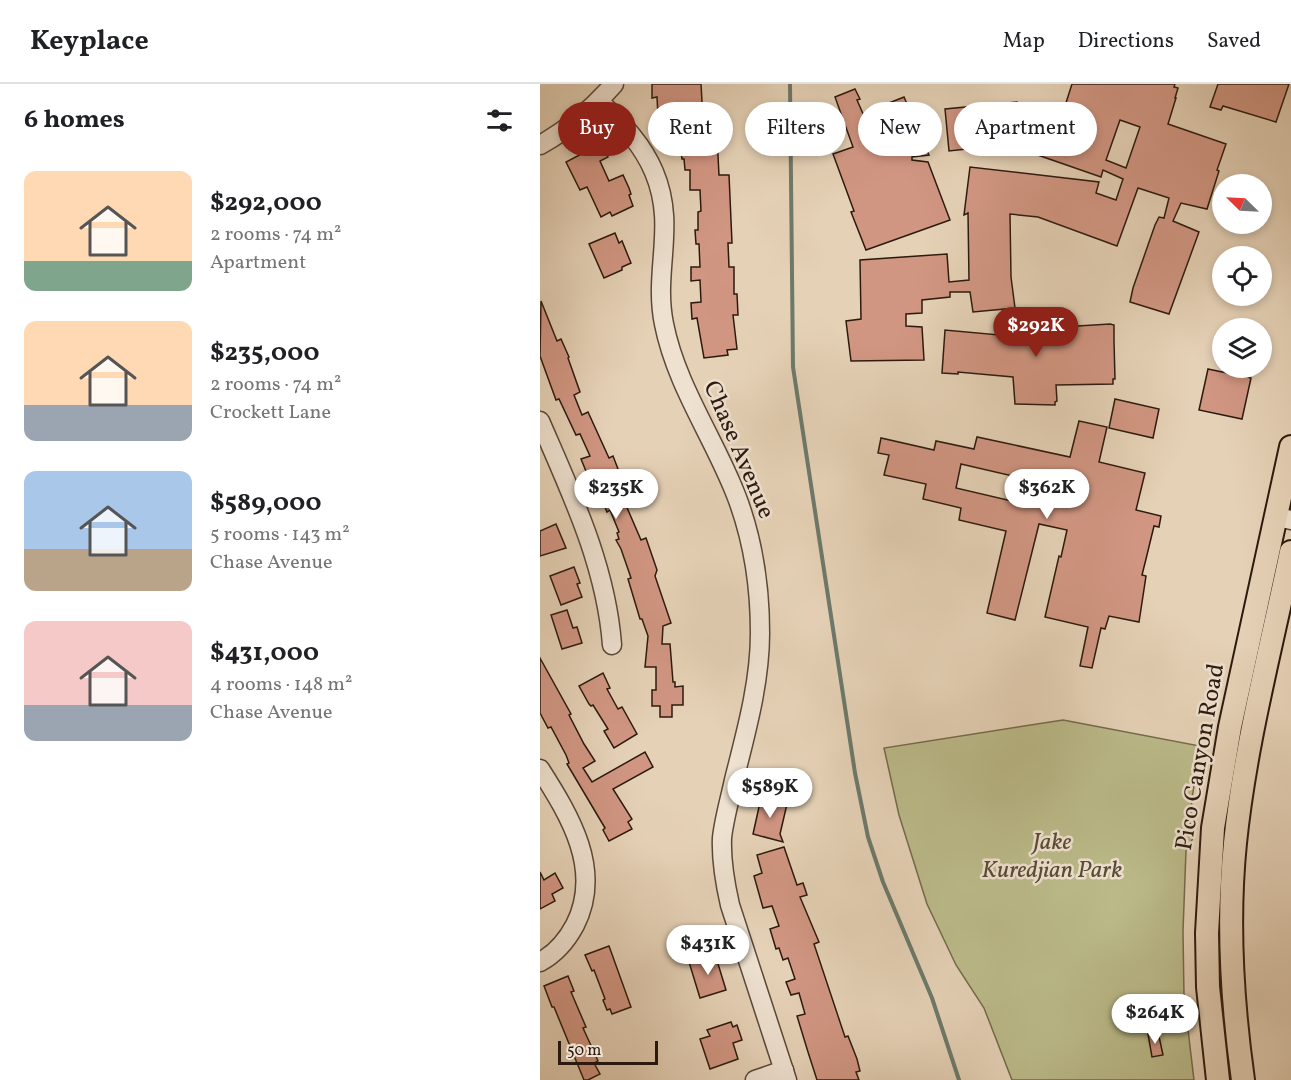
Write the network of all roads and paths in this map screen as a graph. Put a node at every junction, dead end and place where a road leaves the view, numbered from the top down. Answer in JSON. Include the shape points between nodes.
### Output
{"nodes":[{"id":1,"x":614,"y":84,"type":"edge"},
{"id":2,"x":599,"y":101,"type":"junction"},
{"id":3,"x":540,"y":145,"type":"edge"},
{"id":4,"x":540,"y":421,"type":"edge"},
{"id":5,"x":1291,"y":447,"type":"edge"},
{"id":6,"x":1283,"y":519,"type":"edge"},
{"id":7,"x":1291,"y":552,"type":"edge"},
{"id":8,"x":612,"y":645,"type":"dead end"},
{"id":9,"x":540,"y":769,"type":"edge"},
{"id":10,"x":540,"y":962,"type":"edge"},
{"id":11,"x":785,"y":1075,"type":"edge"},
{"id":12,"x":755,"y":1080,"type":"edge"},
{"id":13,"x":1218,"y":1080,"type":"edge"},
{"id":14,"x":1243,"y":1080,"type":"edge"}],
"edges":[{"from":1,"to":2,"type":"street"},
{"from":2,"to":3,"type":"street","via":[[571,126]]},
{"from":2,"to":11,"type":"street","name":"Chase Avenue","via":[[634,137],[657,180],[666,230],[660,304],[669,347],[735,493],[751,542],[759,604],[759,663],[726,815],[722,861],[730,905]]},
{"from":4,"to":8,"type":"street","via":[[593,553],[608,606]]},
{"from":5,"to":6,"type":"main road","name":"Pico Canyon Road"},
{"from":6,"to":13,"type":"main road","name":"Pico Canyon Road","via":[[1230,727],[1213,828],[1207,944]]},
{"from":7,"to":14,"type":"main road","name":"Pico Canyon Road","via":[[1251,741],[1235,844],[1231,945]]},
{"from":9,"to":10,"type":"street","via":[[579,840],[585,878],[580,916],[557,951]]},
{"from":11,"to":12,"type":"street"}]}
